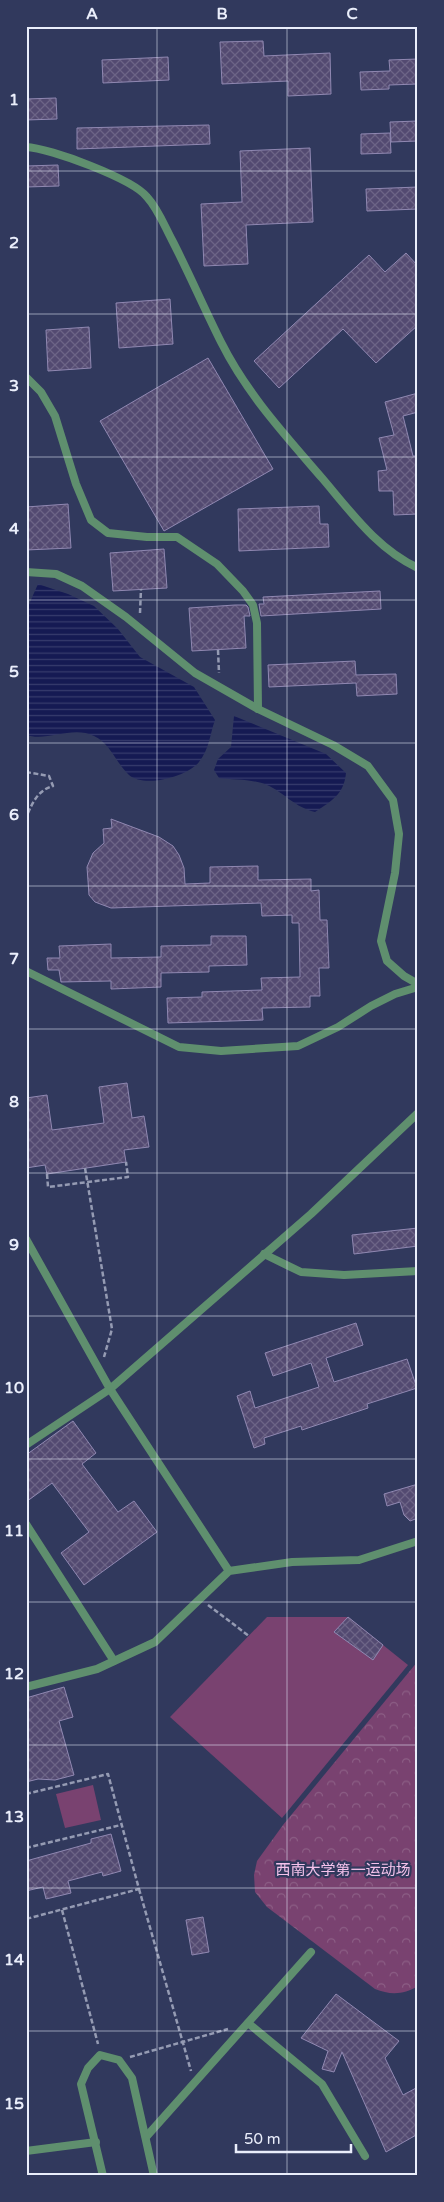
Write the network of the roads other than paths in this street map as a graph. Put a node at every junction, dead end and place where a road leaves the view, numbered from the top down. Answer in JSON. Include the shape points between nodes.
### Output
{"nodes":[{"id":1,"x":26,"y":147,"type":"edge"},
{"id":2,"x":26,"y":377,"type":"edge"},
{"id":3,"x":418,"y":568,"type":"edge"},
{"id":4,"x":26,"y":572,"type":"edge"},
{"id":5,"x":258,"y":709,"type":"junction"},
{"id":6,"x":26,"y":971,"type":"edge"},
{"id":7,"x":418,"y":985,"type":"edge"},
{"id":8,"x":418,"y":1113,"type":"edge"},
{"id":9,"x":26,"y":1239,"type":"edge"},
{"id":10,"x":264,"y":1254,"type":"junction"},
{"id":11,"x":418,"y":1271,"type":"edge"},
{"id":12,"x":110,"y":1389,"type":"junction"},
{"id":13,"x":26,"y":1446,"type":"edge"},
{"id":14,"x":26,"y":1524,"type":"edge"},
{"id":15,"x":418,"y":1541,"type":"edge"},
{"id":16,"x":228,"y":1571,"type":"junction"},
{"id":17,"x":114,"y":1661,"type":"junction"},
{"id":18,"x":26,"y":1687,"type":"edge"},
{"id":19,"x":311,"y":1952,"type":"dead end"},
{"id":20,"x":248,"y":2023,"type":"junction"},
{"id":21,"x":146,"y":2137,"type":"junction"},
{"id":22,"x":96,"y":2142,"type":"junction"},
{"id":23,"x":26,"y":2151,"type":"edge"},
{"id":24,"x":365,"y":2156,"type":"dead end"},
{"id":25,"x":103,"y":2176,"type":"edge"},
{"id":26,"x":154,"y":2176,"type":"edge"}],
"edges":[{"from":1,"to":3,"type":"lane","via":[[70,159],[133,185],[147,196],[222,344],[263,411],[378,543]]},
{"from":2,"to":5,"type":"lane","via":[[41,392],[55,416],[91,520],[108,532],[177,537],[217,564],[253,605],[257,623]]},
{"from":4,"to":5,"type":"lane","via":[[56,574],[82,586],[195,673]]},
{"from":5,"to":7,"type":"lane","via":[[333,745],[368,766],[393,800],[399,834],[395,873],[381,941],[387,961]]},
{"from":6,"to":7,"type":"lane","via":[[179,1047],[221,1051],[298,1046],[379,1002]]},
{"from":8,"to":10,"type":"lane"},
{"from":9,"to":12,"type":"lane"},
{"from":10,"to":11,"type":"lane","via":[[301,1272],[344,1275]]},
{"from":10,"to":12,"type":"lane"},
{"from":12,"to":13,"type":"lane"},
{"from":12,"to":16,"type":"lane"},
{"from":14,"to":17,"type":"lane"},
{"from":15,"to":16,"type":"lane","via":[[359,1560],[292,1562]]},
{"from":16,"to":17,"type":"lane","via":[[155,1642]]},
{"from":17,"to":18,"type":"lane","via":[[97,1669]]},
{"from":19,"to":20,"type":"lane"},
{"from":20,"to":21,"type":"lane"},
{"from":20,"to":24,"type":"lane","via":[[322,2084]]},
{"from":21,"to":22,"type":"lane","via":[[132,2078],[119,2060],[100,2055],[88,2068],[81,2084]]},
{"from":21,"to":26,"type":"lane"},
{"from":22,"to":23,"type":"lane"},
{"from":22,"to":25,"type":"lane"}]}
